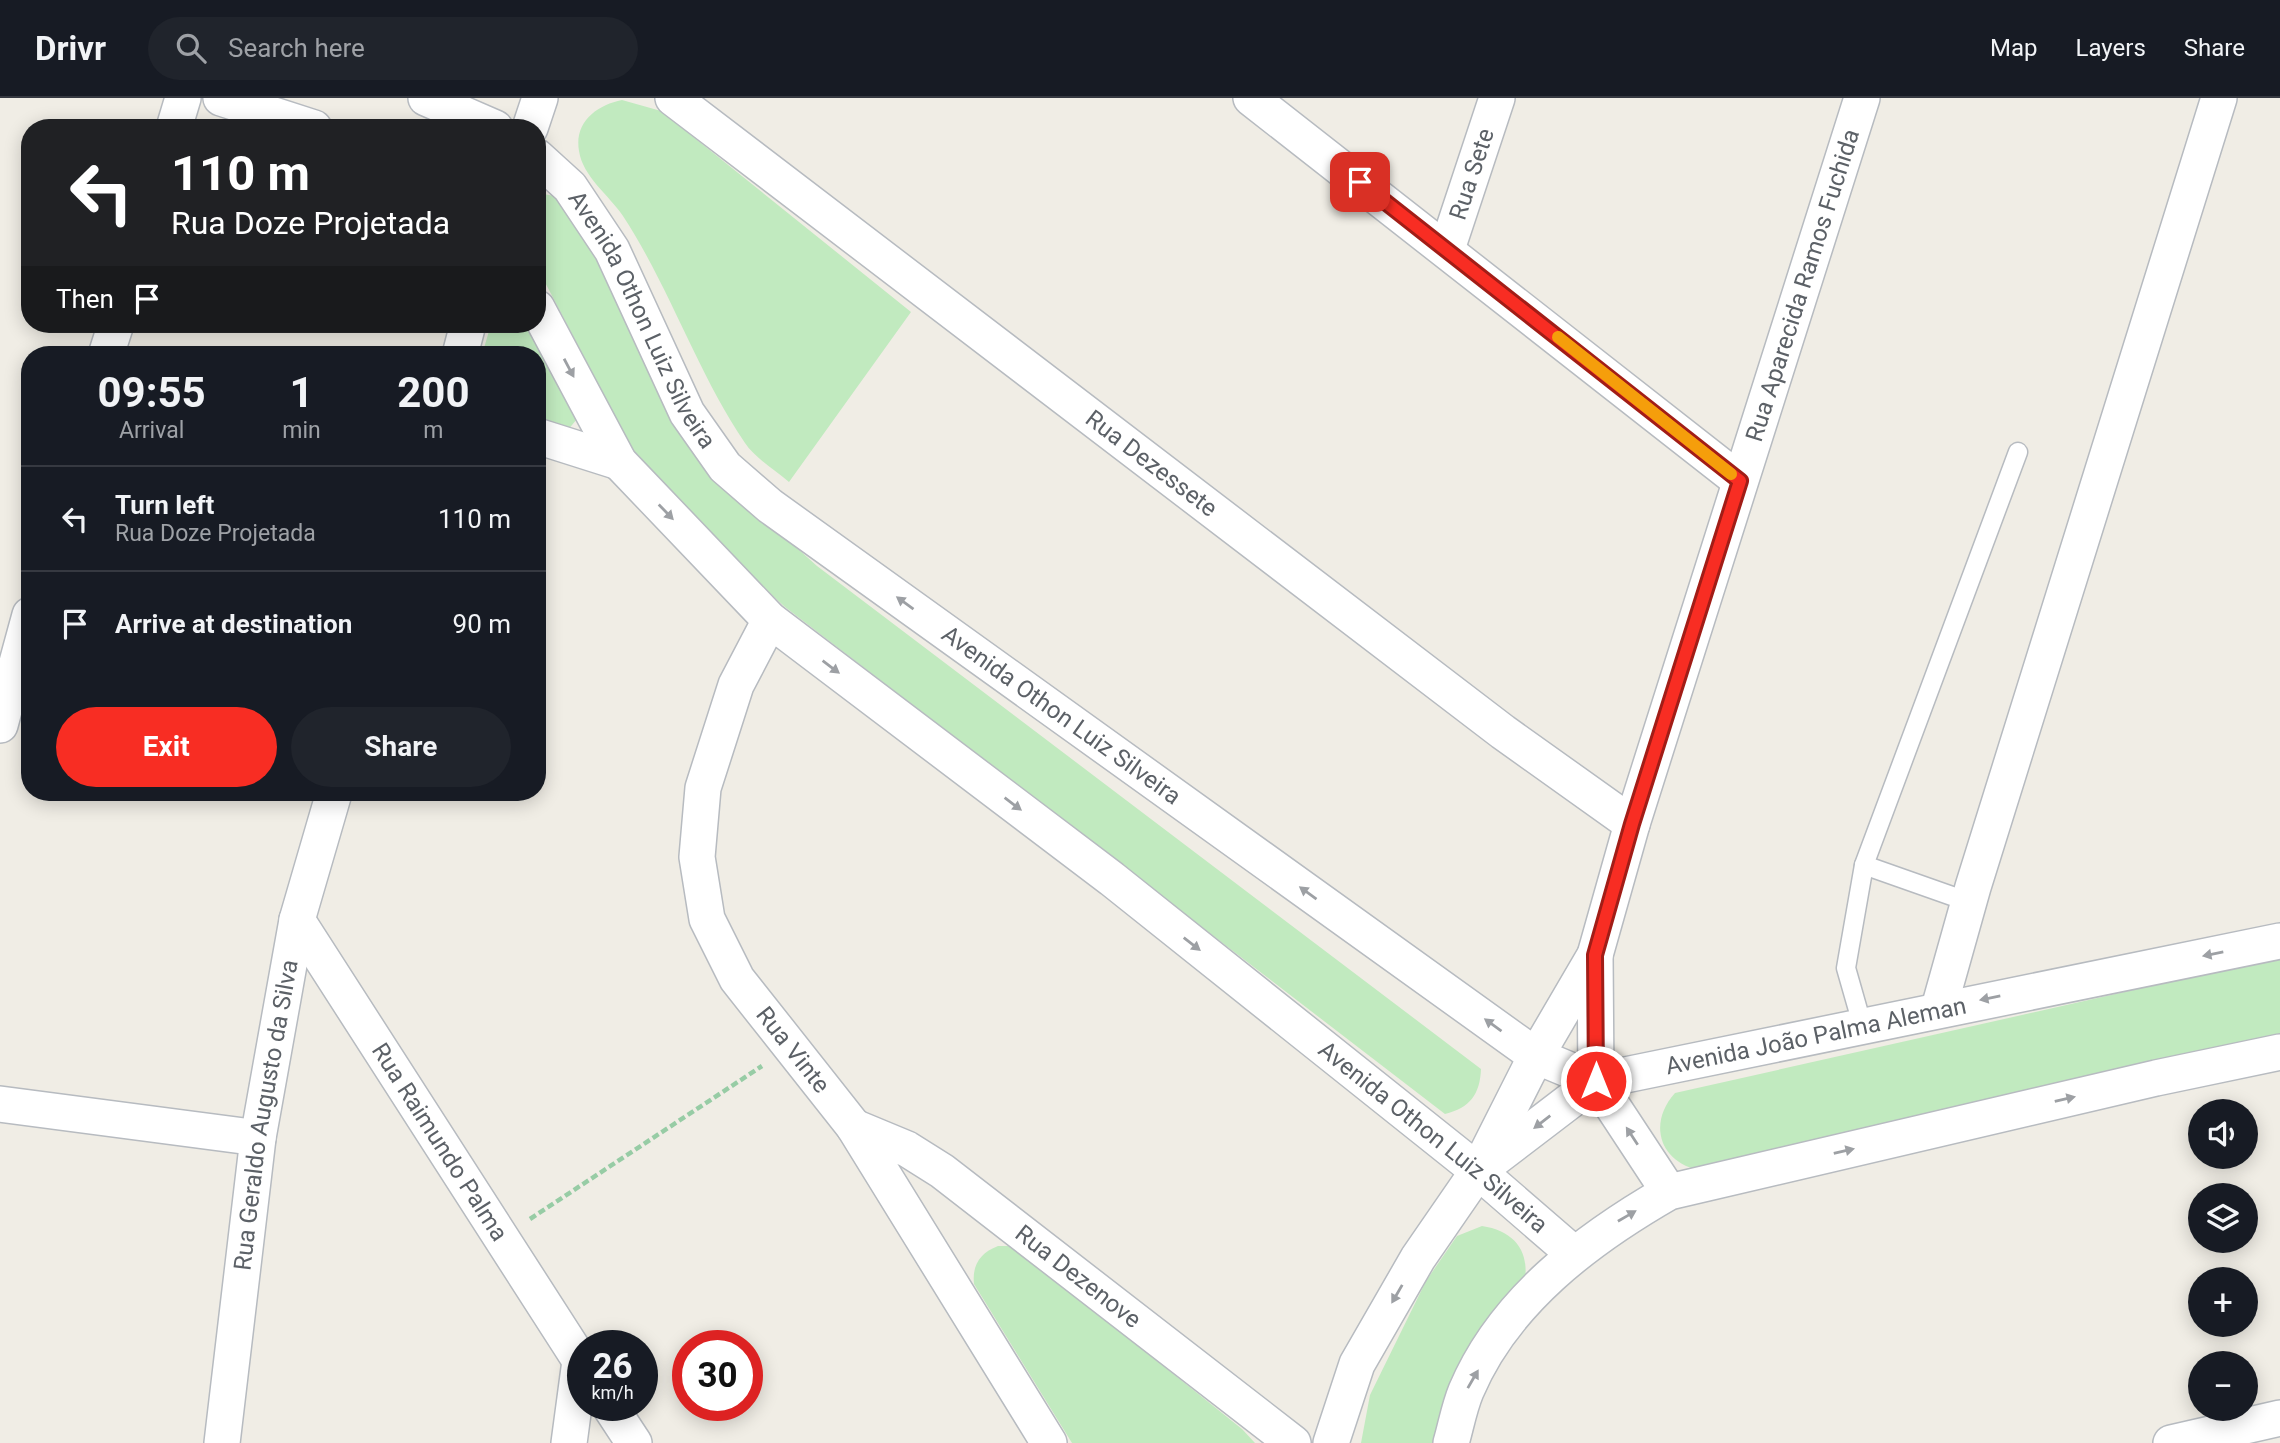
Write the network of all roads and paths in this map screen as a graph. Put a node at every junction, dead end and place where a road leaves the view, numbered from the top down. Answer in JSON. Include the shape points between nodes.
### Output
{"nodes":[{"id":1,"x":183,"y":98,"type":"edge"},
{"id":2,"x":221,"y":98,"type":"edge"},
{"id":3,"x":426,"y":98,"type":"edge"},
{"id":4,"x":540,"y":98,"type":"edge"},
{"id":5,"x":673,"y":98,"type":"edge"},
{"id":6,"x":1251,"y":98,"type":"edge"},
{"id":7,"x":1497,"y":98,"type":"edge"},
{"id":8,"x":1862,"y":98,"type":"edge"},
{"id":9,"x":2219,"y":98,"type":"edge"},
{"id":10,"x":177,"y":119,"type":"edge"},
{"id":11,"x":286,"y":119,"type":"edge"},
{"id":12,"x":481,"y":119,"type":"edge"},
{"id":13,"x":533,"y":119,"type":"edge"},
{"id":14,"x":546,"y":166,"type":"edge"},
{"id":15,"x":1447,"y":249,"type":"junction"},
{"id":16,"x":546,"y":325,"type":"edge"},
{"id":17,"x":546,"y":439,"type":"edge"},
{"id":18,"x":2018,"y":452,"type":"dead end"},
{"id":19,"x":619,"y":462,"type":"junction"},
{"id":20,"x":1740,"y":481,"type":"junction"},
{"id":21,"x":769,"y":620,"type":"junction"},
{"id":22,"x":21,"y":648,"type":"edge"},
{"id":23,"x":0,"y":725,"type":"edge"},
{"id":24,"x":332,"y":801,"type":"edge"},
{"id":25,"x":1632,"y":824,"type":"junction"},
{"id":26,"x":1864,"y":865,"type":"junction"},
{"id":27,"x":1969,"y":902,"type":"junction"},
{"id":28,"x":297,"y":920,"type":"junction"},
{"id":29,"x":2280,"y":941,"type":"edge"},
{"id":30,"x":1595,"y":955,"type":"junction"},
{"id":31,"x":1939,"y":1008,"type":"junction"},
{"id":32,"x":1862,"y":1024,"type":"junction"},
{"id":33,"x":789,"y":1048,"type":"junction"},
{"id":34,"x":2280,"y":1052,"type":"edge"},
{"id":35,"x":1536,"y":1056,"type":"junction"},
{"id":36,"x":1596,"y":1081,"type":"junction"},
{"id":37,"x":0,"y":1104,"type":"edge"},
{"id":38,"x":854,"y":1127,"type":"junction"},
{"id":39,"x":258,"y":1138,"type":"junction"},
{"id":40,"x":1478,"y":1171,"type":"junction"},
{"id":41,"x":1669,"y":1192,"type":"junction"},
{"id":42,"x":500,"y":1238,"type":"junction"},
{"id":43,"x":1574,"y":1254,"type":"junction"},
{"id":44,"x":567,"y":1340,"type":"edge"},
{"id":45,"x":2280,"y":1418,"type":"edge"},
{"id":46,"x":573,"y":1421,"type":"edge"},
{"id":47,"x":620,"y":1421,"type":"edge"},
{"id":48,"x":222,"y":1443,"type":"edge"},
{"id":49,"x":569,"y":1443,"type":"edge"},
{"id":50,"x":634,"y":1443,"type":"edge"},
{"id":51,"x":1049,"y":1443,"type":"edge"},
{"id":52,"x":1293,"y":1443,"type":"edge"},
{"id":53,"x":1331,"y":1443,"type":"edge"},
{"id":54,"x":1451,"y":1443,"type":"edge"},
{"id":55,"x":2171,"y":1443,"type":"edge"}],
"edges":[{"from":1,"to":10,"type":"street"},
{"from":2,"to":11,"type":"street"},
{"from":3,"to":12,"type":"street"},
{"from":4,"to":13,"type":"street"},
{"from":5,"to":25,"type":"street","name":"Rua Dezessete","via":[[1503,732]]},
{"from":6,"to":15,"type":"street"},
{"from":7,"to":15,"type":"street","name":"Rua Sete"},
{"from":8,"to":20,"type":"street","name":"Rua Aparecida Ramos Fuchida"},
{"from":9,"to":27,"type":"street"},
{"from":35,"to":14,"type":"street","name":"Avenida Othon Luiz Silveira","one_way":true,"via":[[770,506],[725,467],[687,413],[612,250],[569,187]]},
{"from":15,"to":20,"type":"street"},
{"from":16,"to":19,"type":"street","name":"Avenida Othon Luiz Silveira","one_way":true},
{"from":17,"to":19,"type":"street"},
{"from":18,"to":26,"type":"lane"},
{"from":19,"to":21,"type":"street","name":"Avenida Othon Luiz Silveira","one_way":true},
{"from":20,"to":25,"type":"street","name":"Rua Aparecida Ramos Fuchida"},
{"from":21,"to":33,"type":"street","name":"Rua Vinte","via":[[736,685],[703,788],[697,857],[707,919],[737,979]]},
{"from":21,"to":40,"type":"street","name":"Avenida Othon Luiz Silveira","one_way":true,"via":[[1112,879]]},
{"from":22,"to":23,"type":"street"},
{"from":24,"to":28,"type":"street","name":"Rua Geraldo Augusto da Silva"},
{"from":25,"to":30,"type":"street","name":"Rua Aparecida Ramos Fuchida"},
{"from":26,"to":27,"type":"lane"},
{"from":26,"to":32,"type":"lane","via":[[1846,968]]},
{"from":27,"to":31,"type":"street"},
{"from":28,"to":39,"type":"street","name":"Rua Geraldo Augusto da Silva"},
{"from":28,"to":42,"type":"street","name":"Rua Raimundo Palma"},
{"from":29,"to":31,"type":"street","name":"Avenida João Palma Aleman","one_way":true},
{"from":30,"to":35,"type":"street","name":"Rua Aparecida Ramos Fuchida"},
{"from":30,"to":36,"type":"street","name":"Rua Aparecida Ramos Fuchida"},
{"from":31,"to":32,"type":"street","name":"Avenida João Palma Aleman"},
{"from":32,"to":36,"type":"street","name":"Avenida João Palma Aleman"},
{"from":33,"to":38,"type":"street","name":"Rua Vinte"},
{"from":33,"to":42,"type":"path"},
{"from":41,"to":34,"type":"street","one_way":true},
{"from":35,"to":36,"type":"street","name":"Avenida Othon Luiz Silveira"},
{"from":35,"to":40,"type":"street","name":"Rua Aparecida Ramos Fuchida"},
{"from":36,"to":40,"type":"street","name":"Avenida João Palma Aleman","one_way":true},
{"from":41,"to":36,"type":"street","one_way":true},
{"from":37,"to":39,"type":"street"},
{"from":38,"to":51,"type":"street","name":"Rua Vinte"},
{"from":38,"to":52,"type":"street","name":"Rua Dezenove","via":[[907,1149],[942,1171]]},
{"from":39,"to":48,"type":"street","name":"Rua Geraldo Augusto da Silva"},
{"from":40,"to":43,"type":"street","name":"Avenida Othon Luiz Silveira"},
{"from":40,"to":53,"type":"street","name":"Avenida João Palma Aleman","one_way":true,"via":[[1418,1258],[1357,1364]]},
{"from":43,"to":41,"type":"street","one_way":true,"via":[[1615,1223]]},
{"from":42,"to":44,"type":"street","name":"Rua Raimundo Palma"},
{"from":54,"to":43,"type":"street","one_way":true,"via":[[1466,1391],[1495,1340]]},
{"from":45,"to":55,"type":"street"},
{"from":46,"to":49,"type":"street"},
{"from":47,"to":50,"type":"street"}]}
